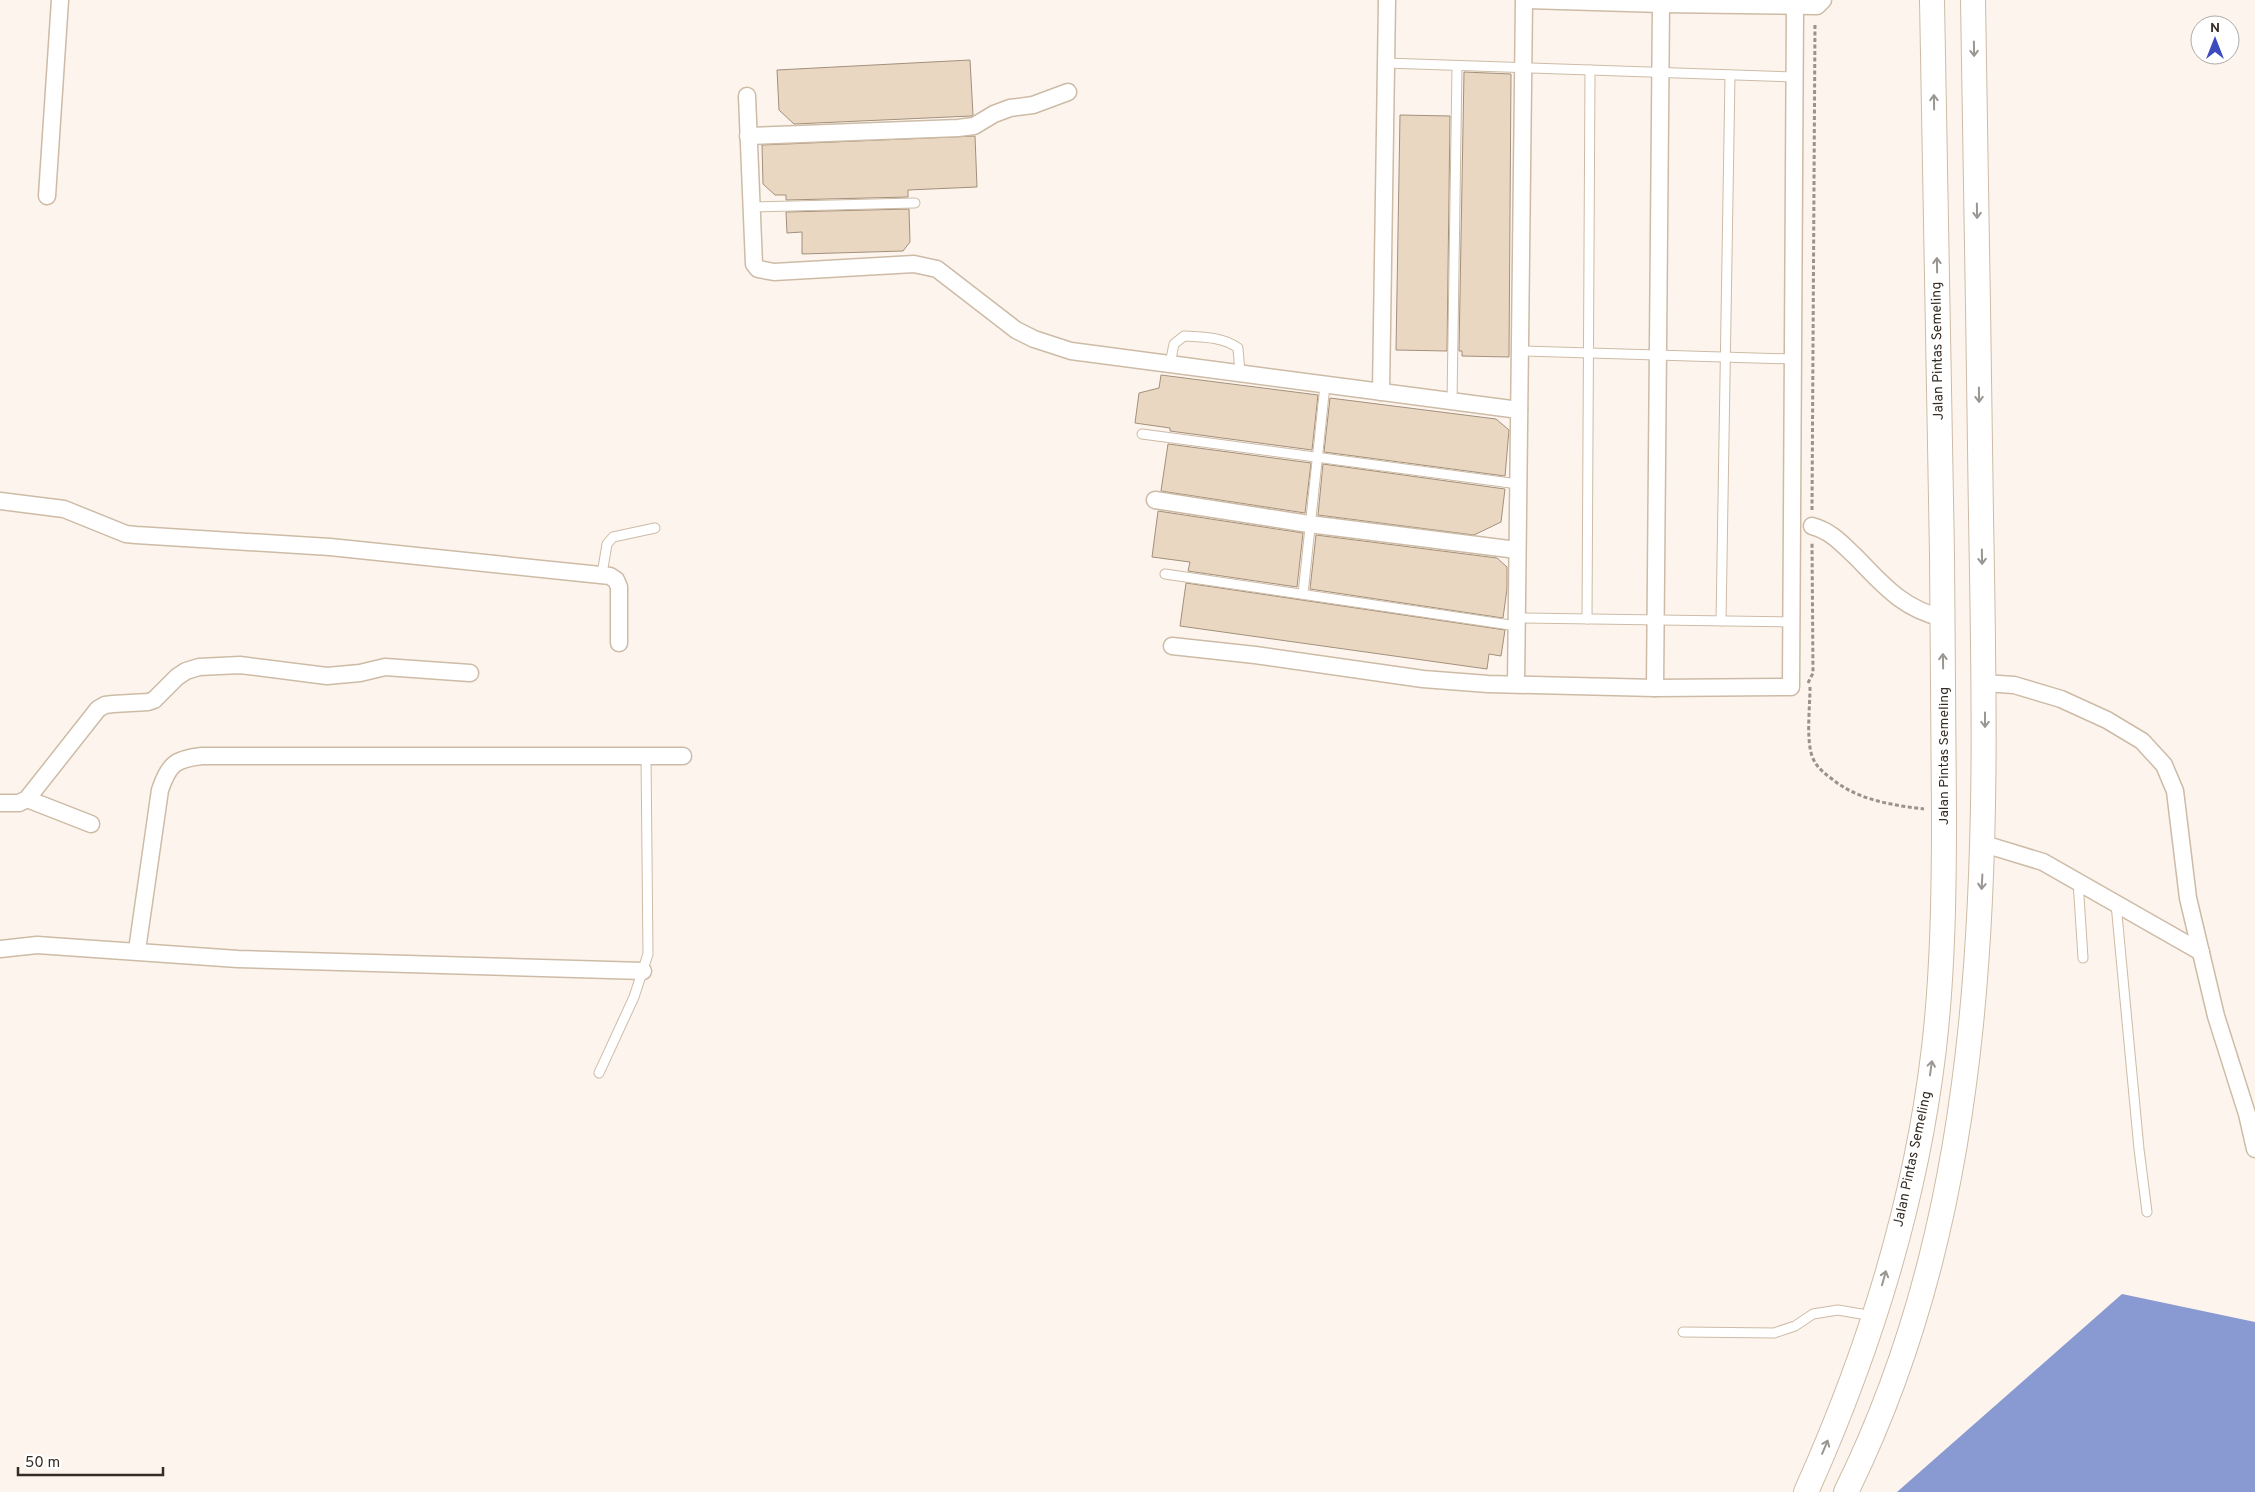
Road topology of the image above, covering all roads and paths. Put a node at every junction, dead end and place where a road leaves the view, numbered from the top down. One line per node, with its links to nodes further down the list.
1 (60, 0): 19 (street)
2 (1387, 0): 9 (street)
3 (1525, 0): 7 (street); 11 (street)
4 (1932, 0): 45 (main road, Jalan Pintas Semeling, one-way to 4)
5 (1973, 0): 55 (main road, one-way to 55)
6 (1820, 3): 8 (street); 39 (path)
7 (1661, 4): 8 (street); 13 (street)
8 (1794, 6): 15 (street)
9 (1386, 63): 10 (lane); 30 (street)
10 (1457, 66): 11 (lane); 31 (lane)
11 (1523, 68): 12 (lane); 22 (street)
12 (1590, 70): 13 (lane); 23 (lane)
13 (1660, 73): 14 (lane); 24 (street)
14 (1730, 75): 15 (lane); 25 (lane)
15 (1796, 77): 26 (street)
16 (1068, 92): 18 (street)
17 (747, 96): 18 (street)
18 (748, 136): 21 (street)
19 (47, 196)
20 (915, 204): 21 (lane)
21 (750, 207): 27 (street)
22 (1520, 351): 23 (lane); 32 (street)
23 (1589, 354): 24 (lane); 46 (lane)
24 (1658, 356): 25 (lane); 47 (street)
25 (1726, 358): 26 (lane); 48 (lane)
26 (1791, 359): 50 (street)
27 (1170, 364): 28 (street); 28 (lane)
28 (1240, 373): 29 (street)
29 (1325, 385): 30 (street); 34 (lane)
30 (1381, 392): 31 (street)
31 (1452, 402): 32 (street)
32 (1519, 410): 35 (street)
33 (1142, 434): 34 (lane)
34 (1317, 458): 35 (lane); 38 (lane)
35 (1518, 484): 41 (street)
36 (1155, 500): 38 (street)
37 (0, 501): 42 (street)
38 (1309, 524): 41 (street); 44 (lane)
39 (1812, 526): 45 (street); 54 (path)
40 (655, 528): 42 (lane)
41 (1517, 550): 49 (street)
42 (602, 574): 51 (street)
43 (1166, 574): 44 (lane)
44 (1303, 594): 49 (lane)
45 (1942, 618): 63 (main road, Jalan Pintas Semeling, one-way to 45)
46 (1587, 619): 47 (lane); 49 (lane)
47 (1656, 620): 48 (lane); 58 (street)
48 (1721, 621): 50 (lane)
49 (1517, 622): 56 (street)
50 (1791, 622): 57 (street)
51 (619, 643)
52 (1172, 646): 56 (street)
53 (470, 673): 61 (street)
54 (1810, 682): 57 (path); 63 (path)
55 (1984, 683): 65 (main road, one-way to 65); 70 (street)
56 (1516, 684): 58 (street)
57 (1791, 687): 58 (street)
58 (1656, 688)
59 (646, 756): 60 (street); 69 (street); 72 (lane)
60 (683, 756)
61 (27, 799): 62 (street); 64 (street)
62 (0, 803)
63 (1944, 810): 76 (main road, Jalan Pintas Semeling, one-way to 63)
64 (91, 824)
65 (1984, 844): 66 (street); 79 (main road, one-way to 79)
66 (2078, 881): 67 (street); 71 (lane)
67 (2116, 904): 70 (street); 75 (lane)
68 (0, 949): 69 (street)
69 (137, 950): 72 (street)
70 (2201, 952): 74 (street)
71 (2083, 958)
72 (643, 970): 73 (lane)
73 (599, 1073)
74 (2255, 1149)
75 (2147, 1212)
76 (1873, 1316): 77 (lane); 78 (main road, Jalan Pintas Semeling, one-way to 76)
77 (1683, 1332)
78 (1806, 1492)
79 (1846, 1492)

